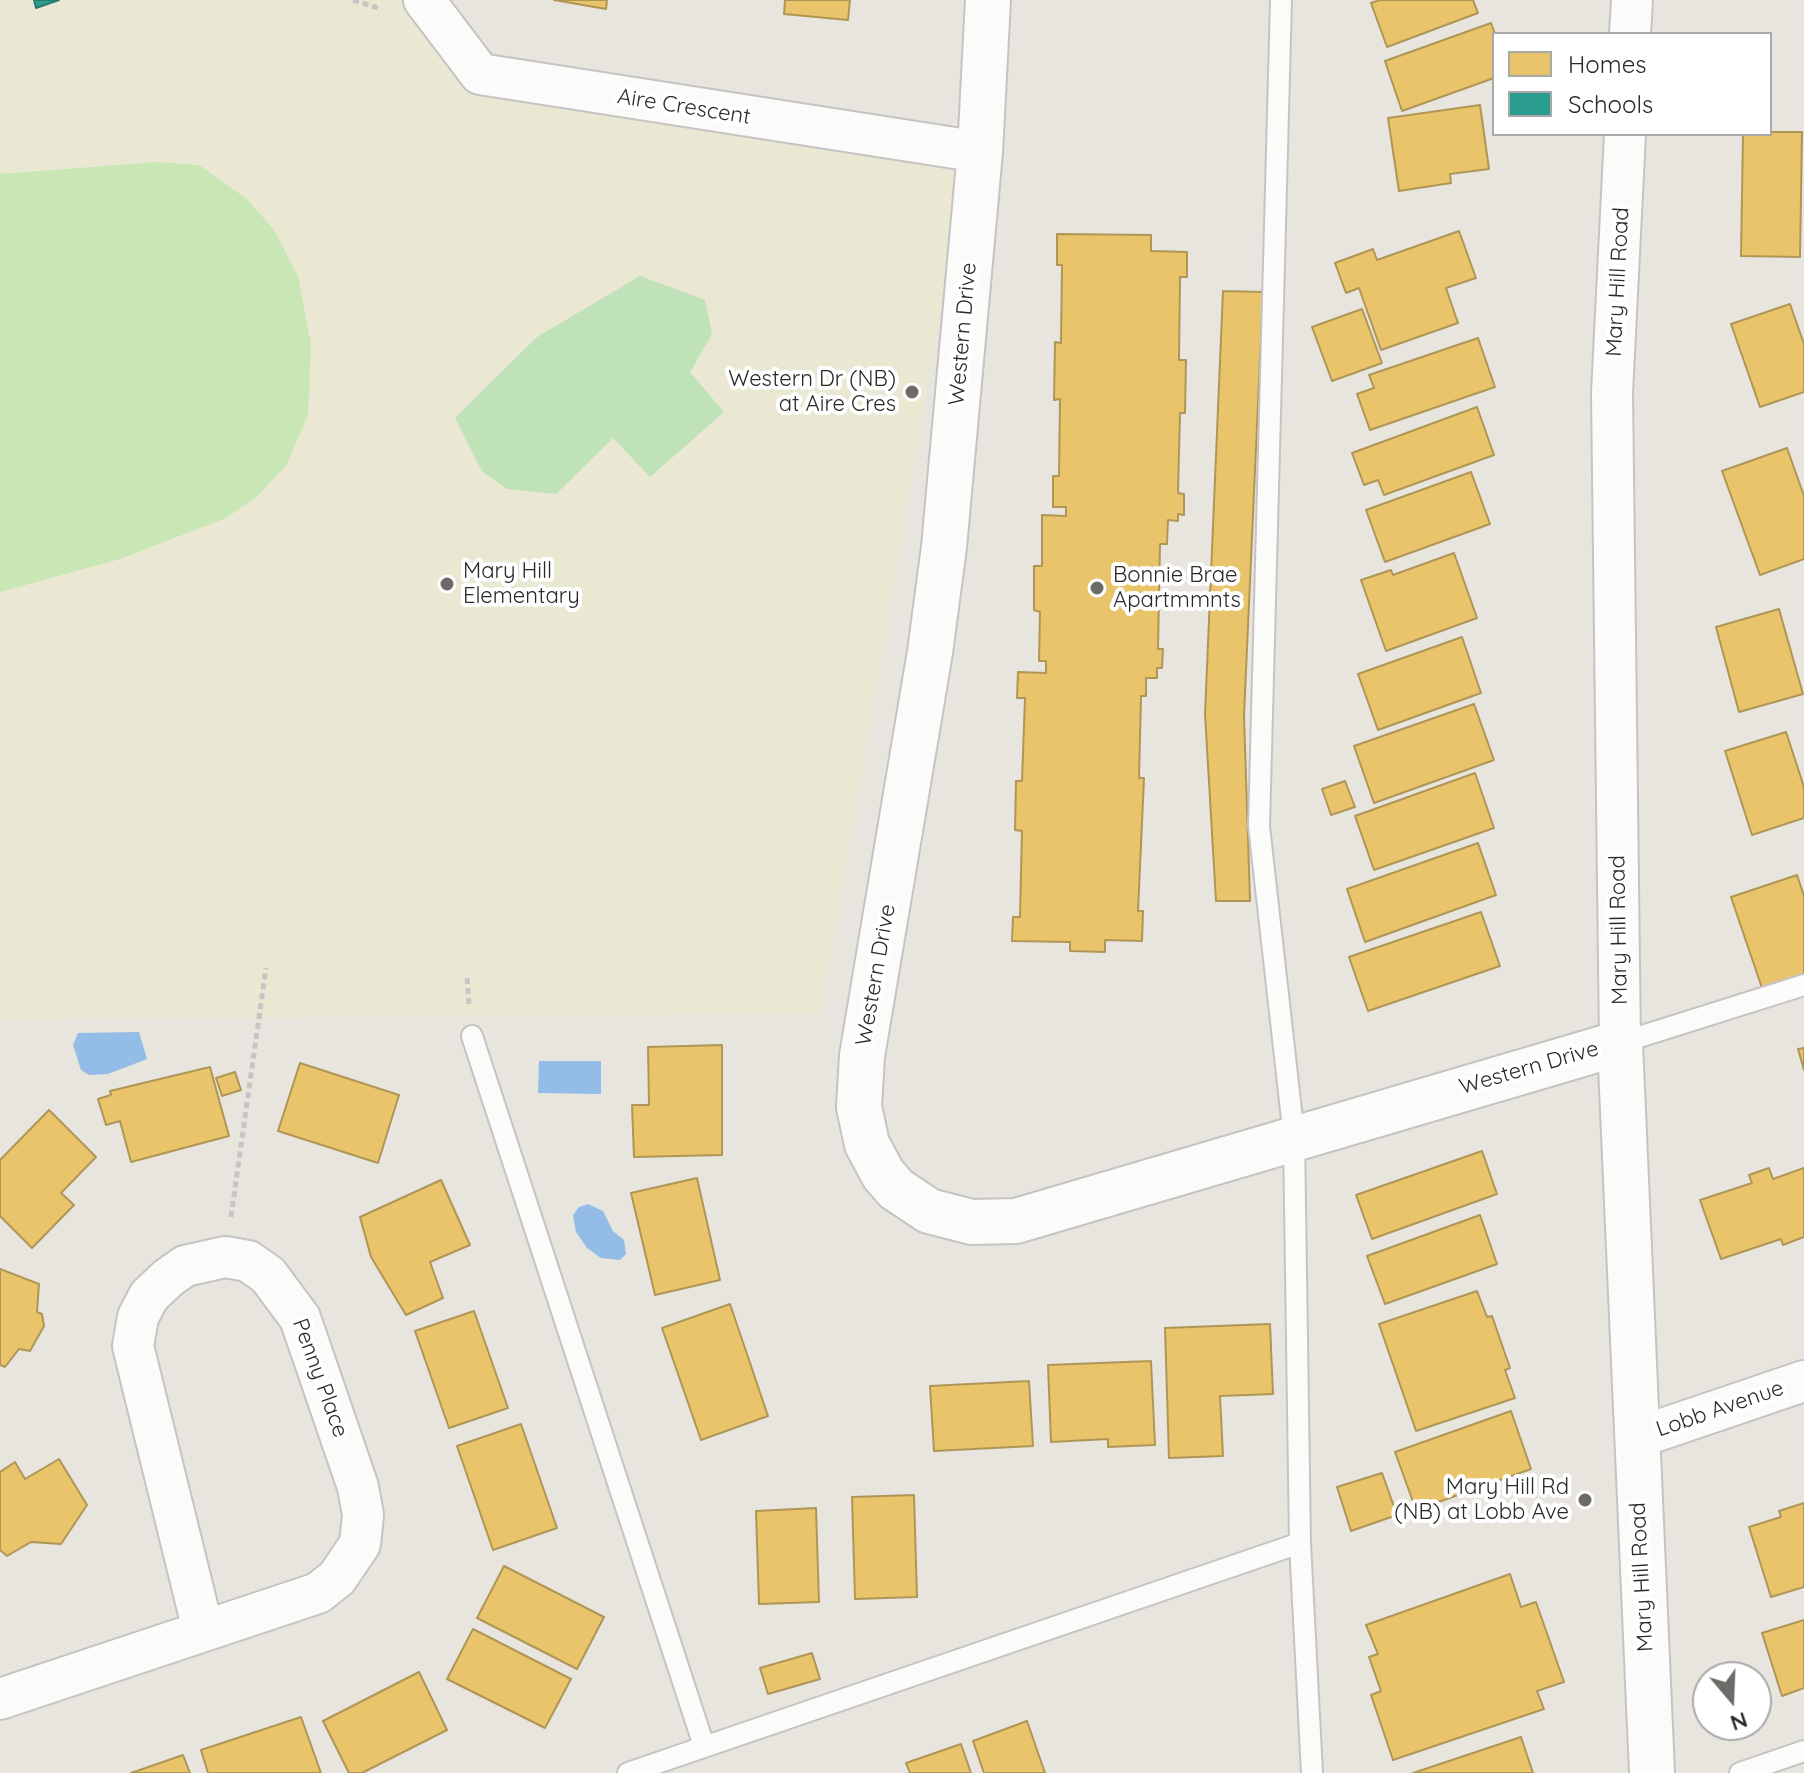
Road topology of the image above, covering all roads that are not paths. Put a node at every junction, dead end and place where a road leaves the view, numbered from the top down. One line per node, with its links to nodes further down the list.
1 (424, 0): 7 (street, Aire Crescent)
2 (988, 0): 7 (street, Western Drive)
3 (1281, 0): 11 (lane)
4 (1632, 0): 5 (street)
5 (1630, 32)
6 (1625, 136): 10 (street, Mary Hill Road)
7 (980, 152): 11 (street, Western Drive)
8 (1804, 985): 10 (lane)
9 (472, 1036): 17 (lane)
10 (1620, 1043): 11 (street, Western Drive); 13 (street, Mary Hill Road)
11 (1294, 1137): 14 (lane)
12 (1804, 1381): 13 (street, Lobb Avenue)
13 (1636, 1438): 21 (street, Mary Hill Road)
14 (1300, 1543): 17 (lane); 20 (lane)
15 (203, 1630): 15 (street, Penny Place); 16 (street, Penny Place)
16 (0, 1699)
17 (704, 1746): 19 (lane)
18 (1804, 1751): 22 (lane)
19 (628, 1773)
20 (1312, 1773)
21 (1652, 1773)
22 (1740, 1773)

